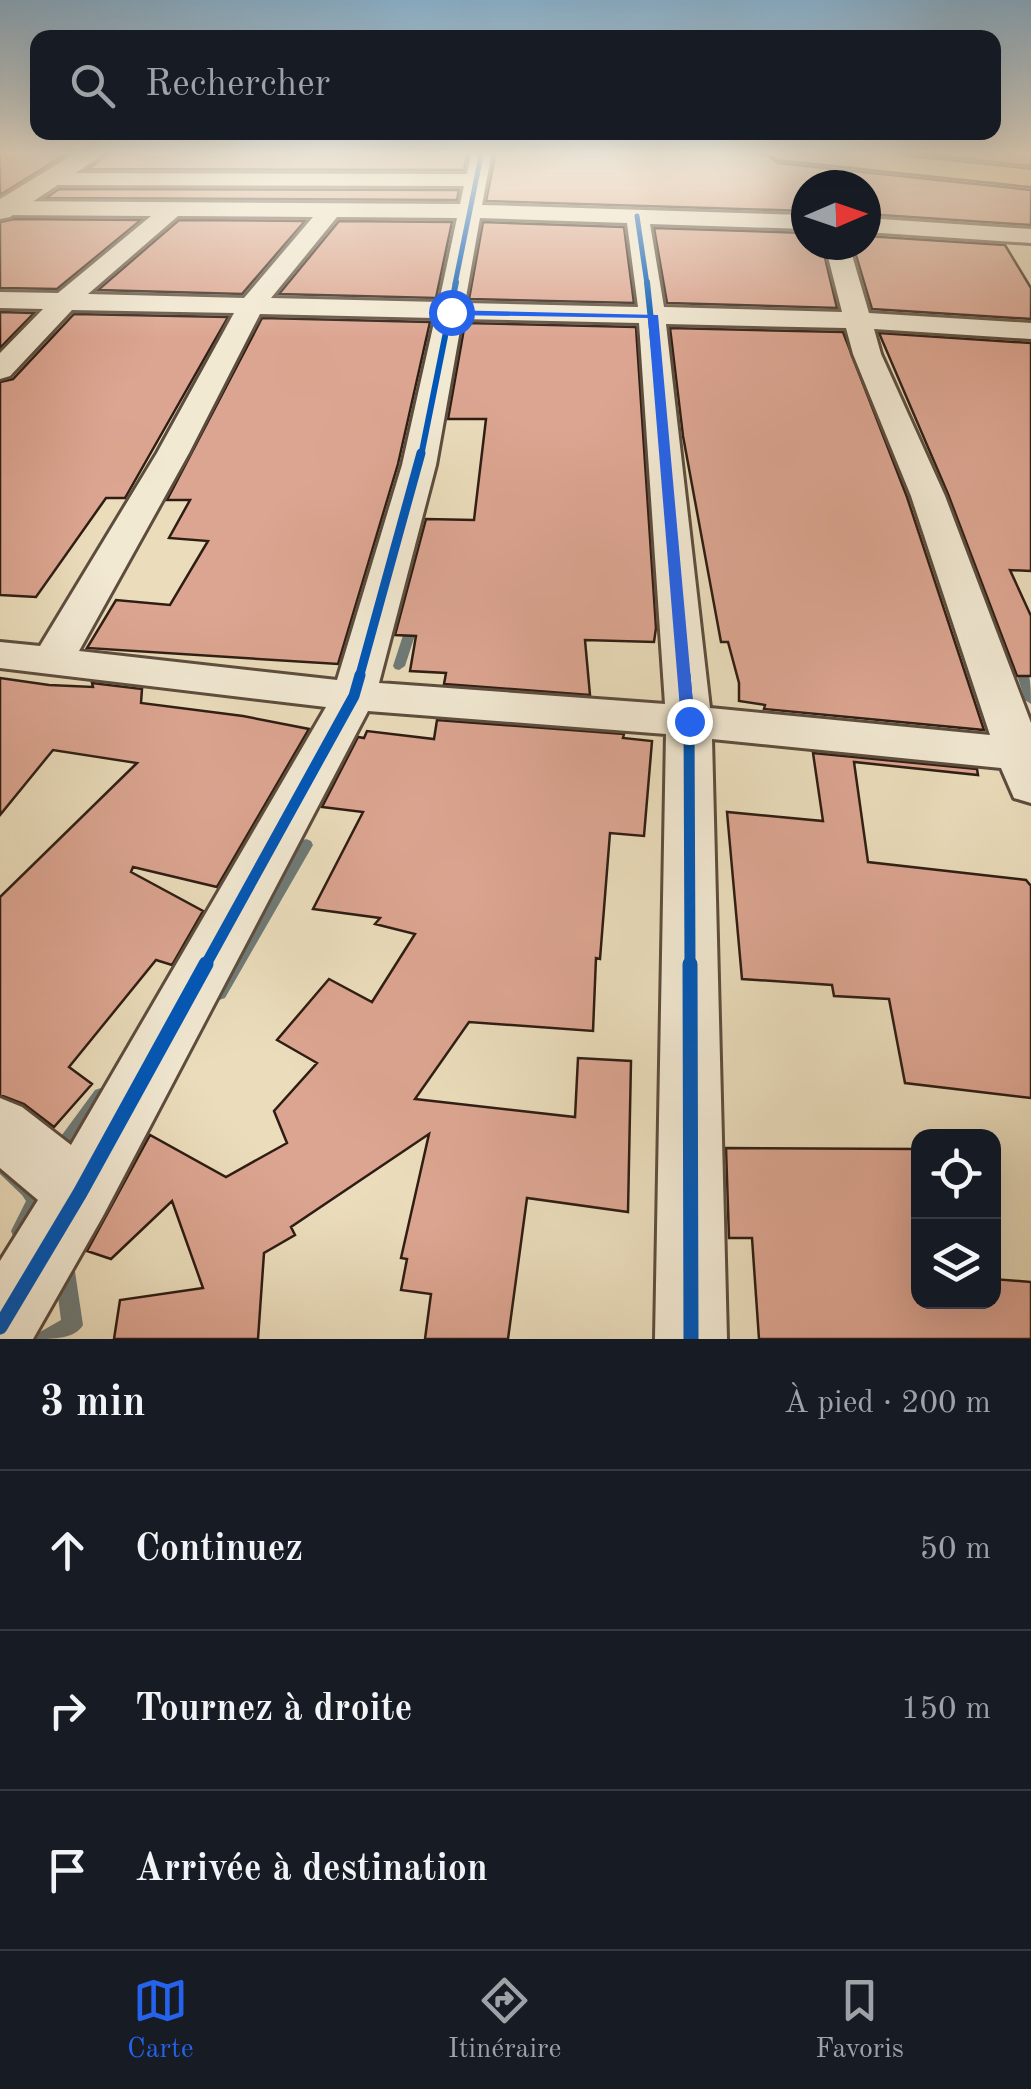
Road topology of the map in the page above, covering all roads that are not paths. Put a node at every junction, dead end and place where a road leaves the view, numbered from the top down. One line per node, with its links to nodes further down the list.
1 (167, 213): 11 (street)
2 (328, 213): 12 (street)
3 (468, 213): 13 (street)
4 (616, 213): 5 (street)
5 (637, 216): 6 (street); 14 (street)
6 (791, 221)
7 (881, 227): 8 (street)
8 (1021, 243)
9 (840, 260): 15 (street)
10 (0, 300): 11 (street)
11 (66, 300): 12 (street); 17 (street)
12 (251, 306): 13 (street); 19 (street)
13 (451, 312): 14 (street); 20 (street)
14 (652, 315): 15 (street); 21 (street)
15 (858, 320): 16 (street); 22 (street)
16 (1031, 331)
17 (0, 370)
18 (0, 655): 19 (street)
19 (51, 663): 20 (street)
20 (354, 696): 21 (street); 24 (street)
21 (689, 721): 22 (street); 26 (street)
22 (1027, 765)
23 (0, 1128): 24 (street)
24 (80, 1194): 25 (street)
25 (0, 1327)
26 (691, 1339)

